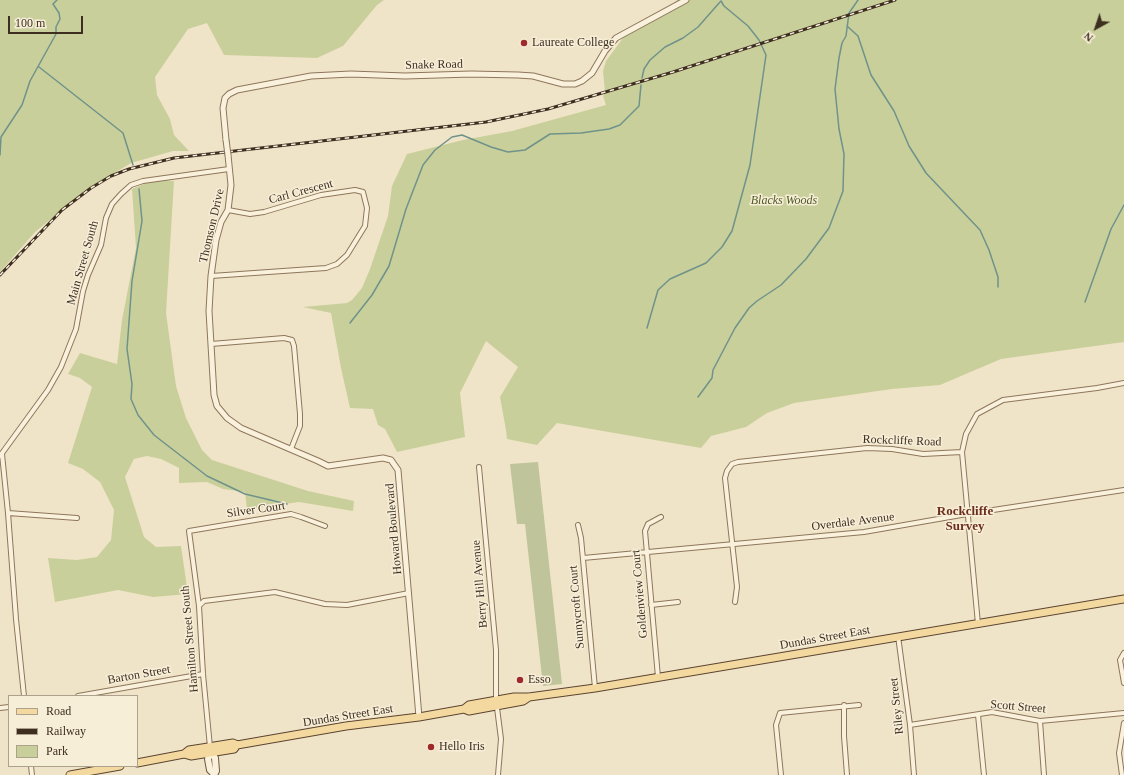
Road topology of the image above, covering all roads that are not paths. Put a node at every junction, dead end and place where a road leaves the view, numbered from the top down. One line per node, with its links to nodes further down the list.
1 (686, 0): 2 (street, Snake Road, bridge)
2 (229, 170): 3 (street, Thomson Drive); 10 (street, Main Street South)
3 (228, 210): 4 (street, Thomson Drive); 4 (street, Carl Crescent)
4 (211, 276): 5 (street, Thomson Drive)
5 (209, 311): 6 (street, Howard Boulevard)
6 (211, 344): 8 (street, Howard Boulevard); 8 (street)
7 (1124, 383): 9 (street)
8 (291, 449): 23 (street, Howard Boulevard)
9 (962, 452): 14 (street); 20 (street, Rockcliffe Road)
10 (1, 454): 13 (street)
11 (479, 467): 38 (street, Berry Hill Avenue)
12 (1124, 490): 14 (street, Overdale Avenue)
13 (8, 513): 16 (street); 36 (street)
14 (967, 514): 20 (street, Overdale Avenue); 29 (street)
15 (661, 517): 21 (street, Goldenview Court)
16 (77, 518)
17 (578, 525): 22 (street, Sunnycroft Court)
18 (325, 526): 19 (street, Silver Court)
19 (189, 531): 28 (street, Hamilton Street South)
20 (732, 545): 21 (street, Overdale Avenue); 26 (street)
21 (647, 552): 22 (street, Overdale Avenue); 27 (street, Goldenview Court)
22 (583, 558): 35 (street, Sunnycroft Court)
23 (409, 593): 28 (street); 43 (street, Howard Boulevard)
24 (1124, 599): 29 (main road, Dundas Street East)
25 (678, 602): 27 (street)
26 (735, 602)
27 (651, 605): 33 (street, Goldenview Court)
28 (198, 606): 32 (street, Hamilton Street South)
29 (978, 624): 30 (main road, Dundas Street East)
30 (898, 636): 33 (main road, Dundas Street East); 46 (street, Riley Street)
31 (1124, 653): 34 (street)
32 (203, 674): 37 (street, Barton Street); 47 (street, Hamilton Street South)
33 (658, 677): 35 (main road, Dundas Street East)
34 (1124, 683)
35 (595, 688): 38 (main road, Dundas Street East)
36 (24, 695)
37 (84, 695)
38 (496, 703): 43 (main road, Dundas Street East); 52 (street, Berry Hill Avenue)
39 (844, 705): 40 (street); 53 (street); 54 (street)
40 (859, 705)
41 (1124, 713): 44 (street, Scott Street)
42 (978, 715): 44 (street, Scott Street); 46 (street, Scott Street); 56 (street)
43 (419, 717): 47 (main road, Dundas Street East)
44 (1040, 721): 57 (street)
45 (1124, 724): 58 (street)
46 (910, 725): 55 (street, Riley Street)
47 (210, 749): 48 (main road, Dundas Street East); 51 (main road)
48 (138, 763)
49 (114, 767): 50 (main road)
50 (70, 775)
51 (214, 775)
52 (498, 775)
53 (781, 775)
54 (847, 775)
55 (914, 775)
56 (984, 775)
57 (1044, 775)
58 (1122, 775)

